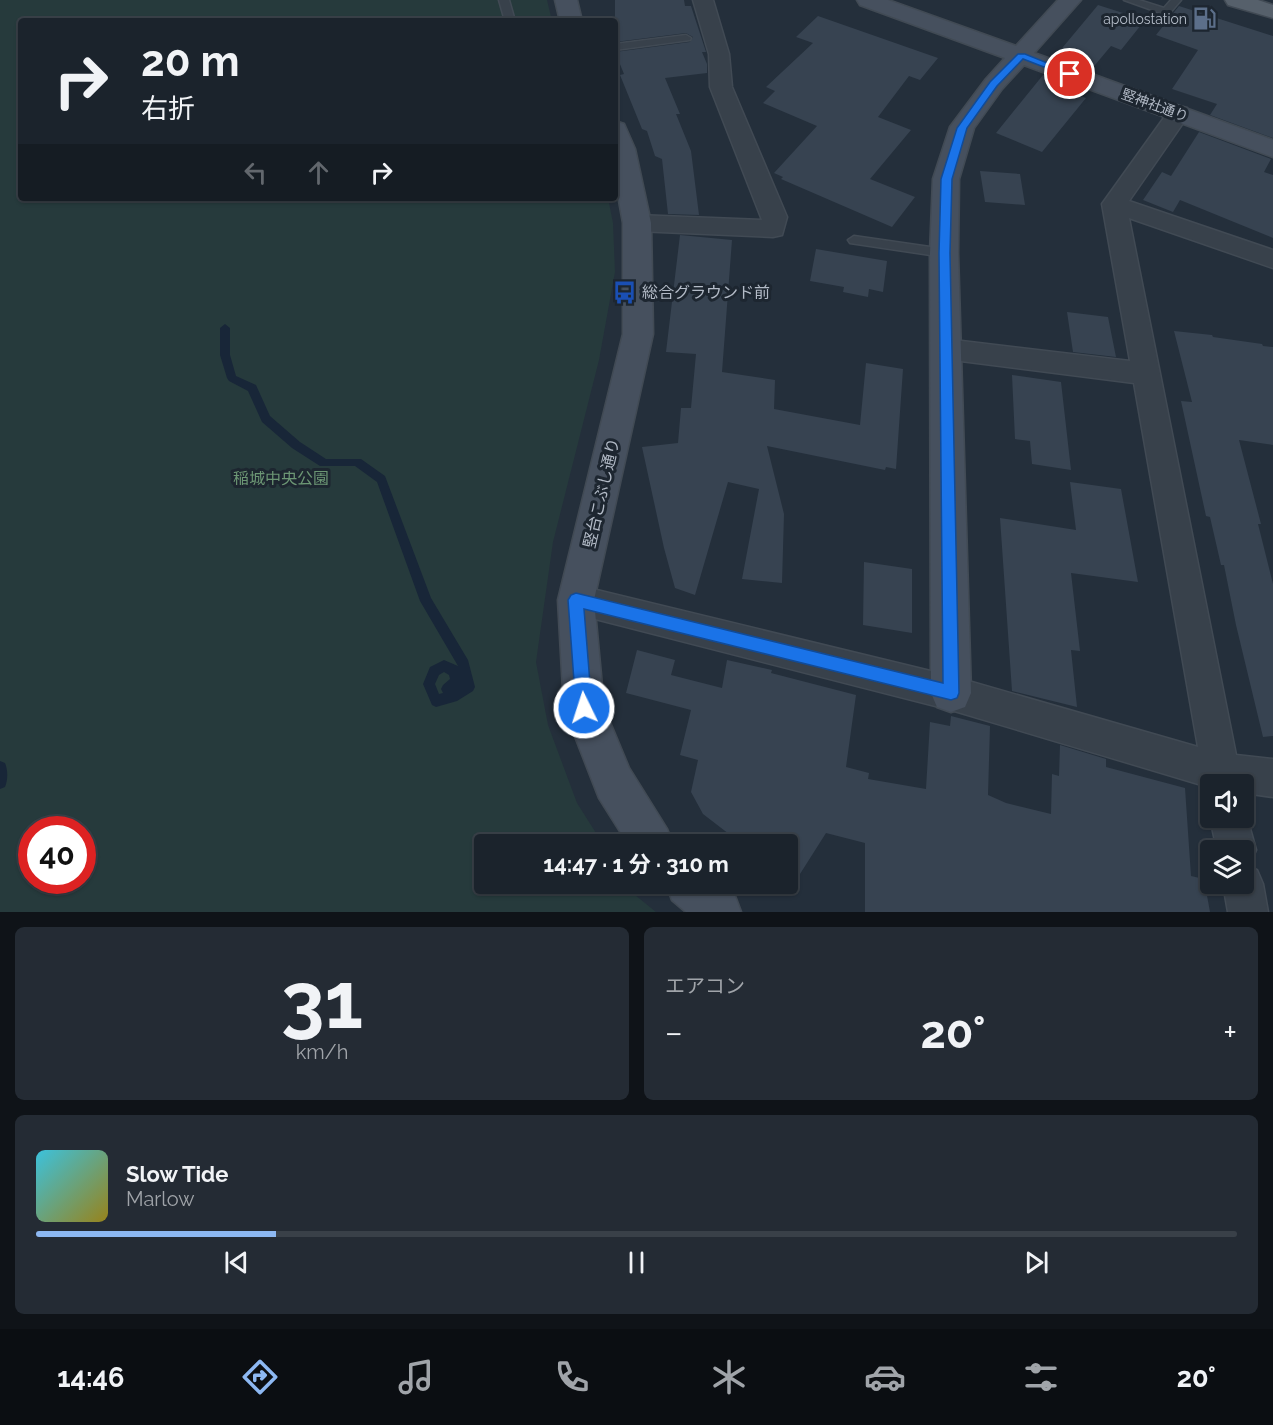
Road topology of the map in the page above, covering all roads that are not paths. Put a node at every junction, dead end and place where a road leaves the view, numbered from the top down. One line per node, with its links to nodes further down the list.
1 (504, 0): 10 (lane)
2 (566, 0): 11 (street)
3 (703, 0): 19 (street)
4 (868, 0): 14 (street, 竪神社通り)
5 (1070, 0): 14 (street)
6 (1129, 0): 7 (lane)
7 (1176, 0)
8 (1236, 0): 9 (main road)
9 (1273, 12)
10 (509, 18)
11 (570, 18)
12 (686, 38): 13 (lane)
13 (618, 47)
14 (1021, 56): 15 (street, 竪神社通り); 21 (street)
15 (1179, 113): 17 (street, 竪神社通り); 18 (street)
16 (618, 147): 19 (street, 竪台こぶし通り)
17 (1273, 148)
18 (1114, 204): 22 (street); 24 (street)
19 (637, 223): 25 (street, 竪台こぶし通り)
20 (854, 240): 21 (lane)
21 (944, 253): 23 (street)
22 (1273, 259)
23 (945, 349): 24 (street); 26 (street)
24 (1146, 374): 28 (street)
25 (576, 600): 26 (street); 31 (street, 竪台こぶし通り)
26 (951, 693): 27 (street)
27 (1208, 774)
28 (1220, 774)
29 (1254, 778): 30 (street)
30 (1273, 778)
31 (646, 834)
32 (699, 894): 34 (street)
33 (1245, 894): 35 (street)
34 (719, 912)
35 (1248, 912)

